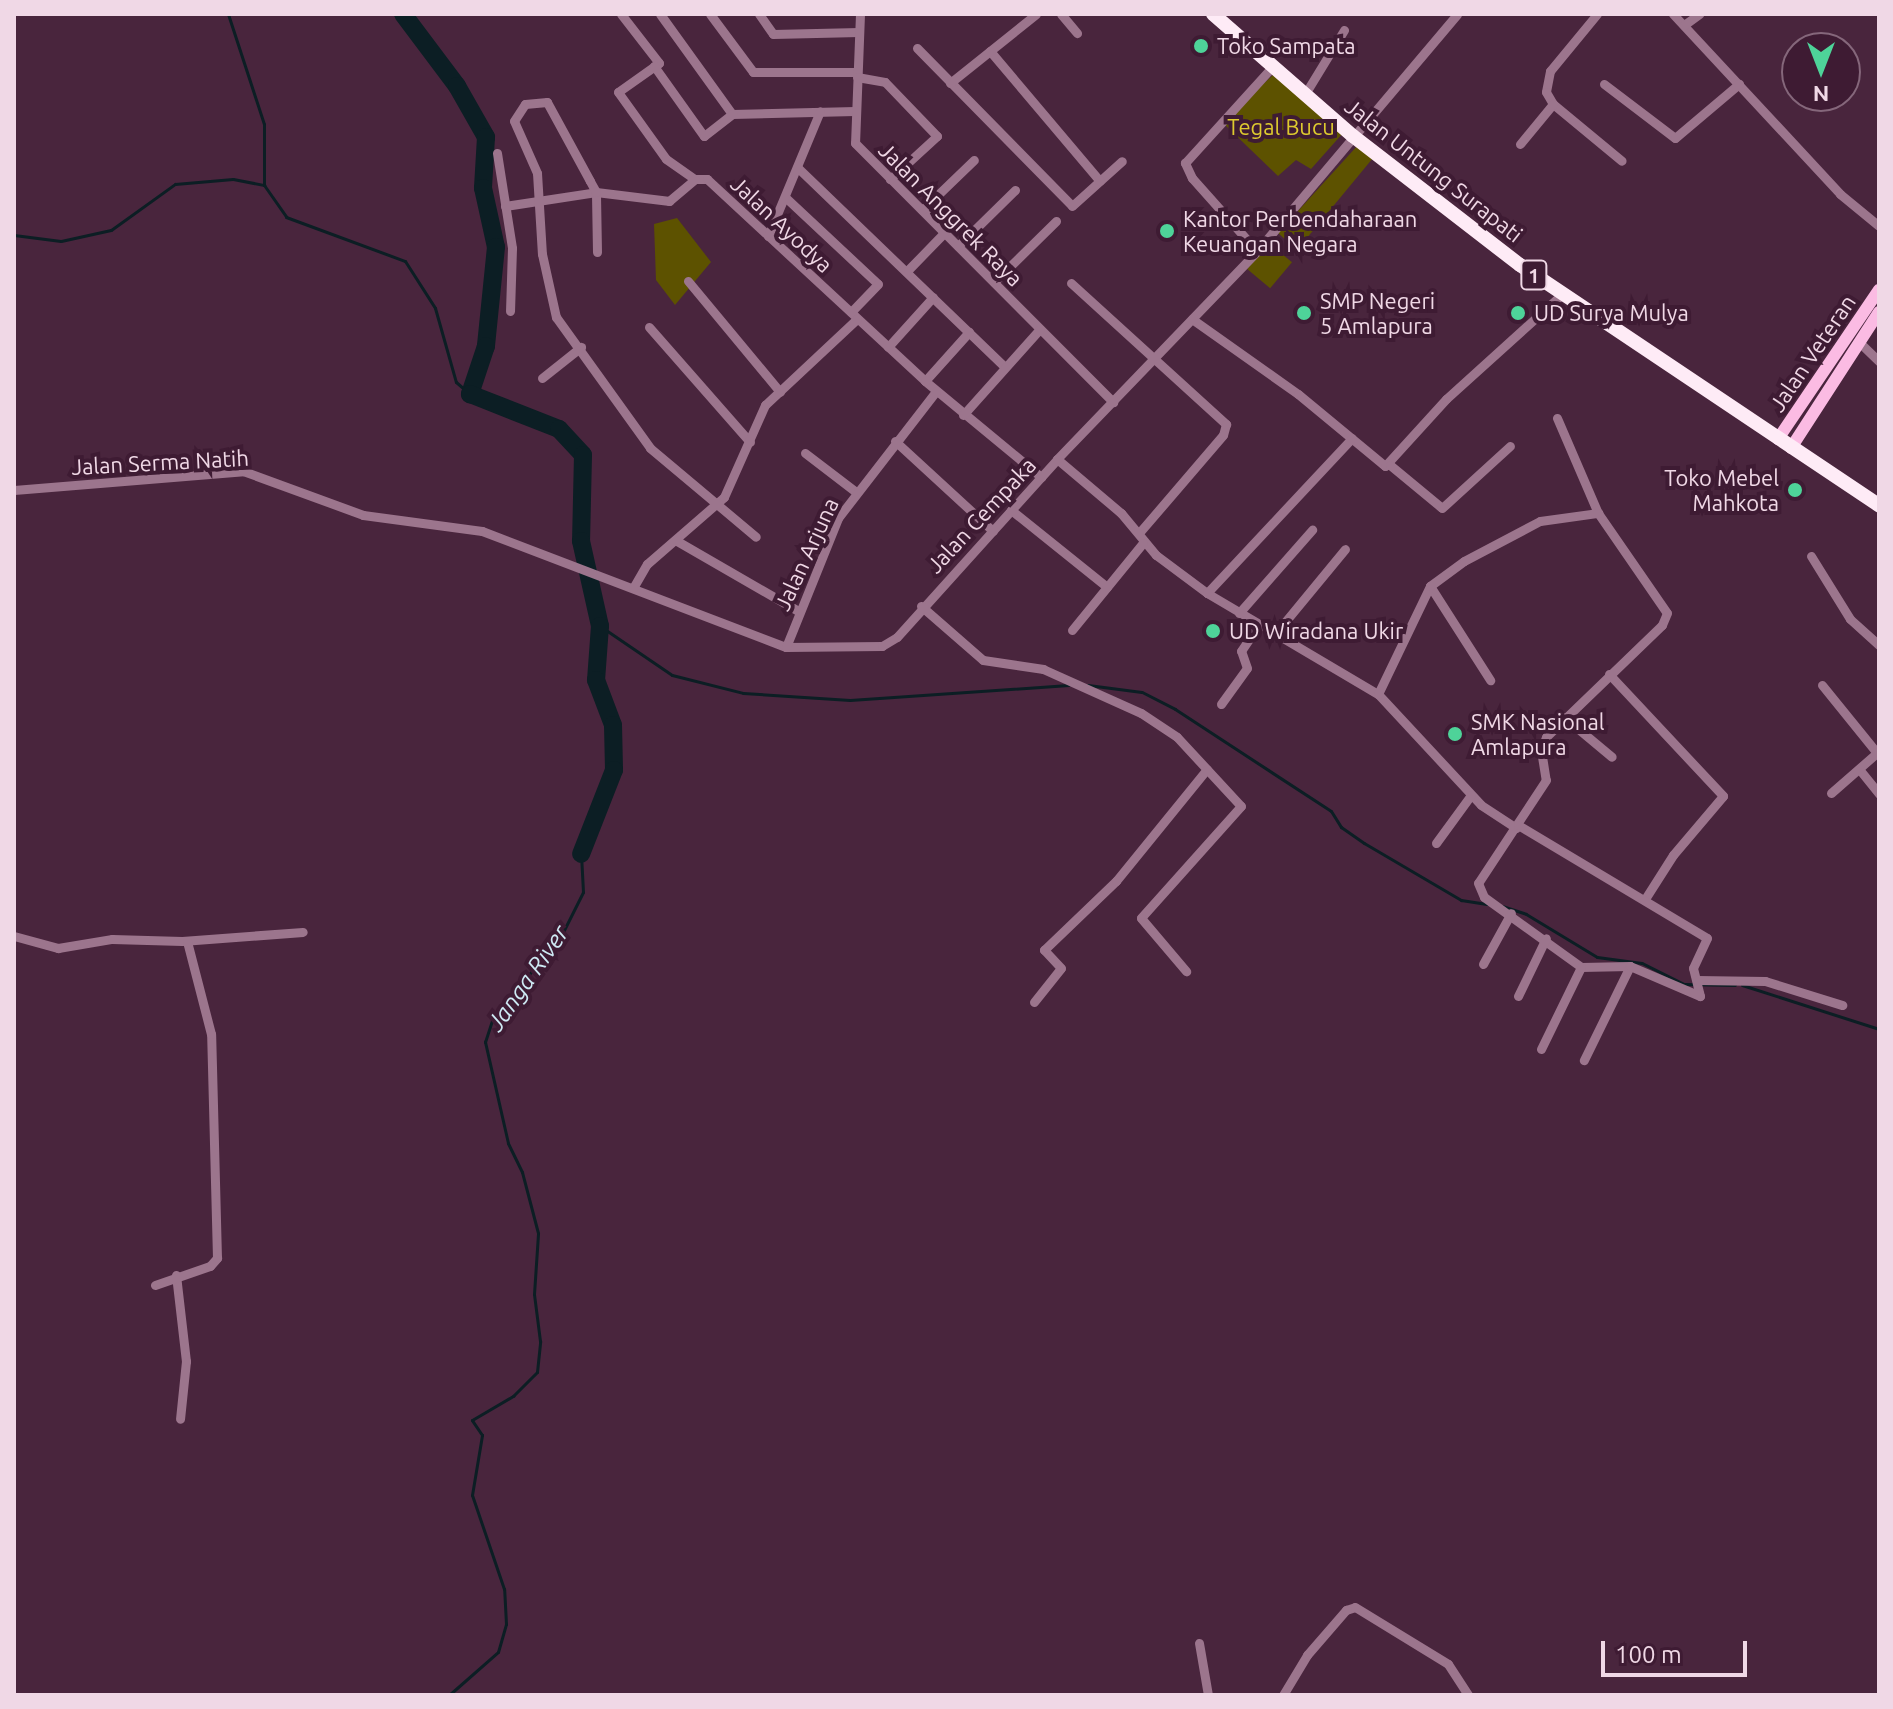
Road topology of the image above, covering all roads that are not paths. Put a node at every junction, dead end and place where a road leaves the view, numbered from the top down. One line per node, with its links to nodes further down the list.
1 (621, 14): 19 (street)
2 (660, 14): 29 (street)
3 (710, 14): 21 (street)
4 (759, 14): 15 (street)
5 (860, 14): 15 (street, Jalan Anggrek Raya)
6 (1036, 14): 18 (street)
7 (1061, 14): 16 (street)
8 (1213, 14): 20 (highway, Jalan Untung Surapati / 1)
9 (1457, 14): 30 (street, Jalan Cempaka)
10 (1597, 14): 26 (street)
11 (1673, 14): 13 (street)
12 (1699, 14): 13 (street)
13 (1684, 25): 24 (street)
14 (1344, 30): 25 (street)
15 (859, 32): 21 (street, Jalan Anggrek Raya)
16 (1077, 33)
17 (917, 48): 22 (street)
18 (990, 51): 22 (street); 39 (street)
19 (654, 66): 29 (street); 37 (street, Jalan Ayodya)
20 (1273, 66): 25 (highway, Jalan Untung Surapati / 1); 51 (street)
21 (857, 75): 28 (street, Jalan Anggrek Raya); 38 (street)
22 (950, 83): 39 (street)
23 (1604, 84): 24 (street)
24 (1739, 84): 47 (street)
25 (1305, 94): 30 (highway, Jalan Untung Surapati / 1)
26 (1553, 104): 31 (street); 35 (street)
27 (820, 111): 28 (street); 29 (street); 36 (street)
28 (855, 111): 38 (street, Jalan Anggrek Raya)
29 (732, 114)
30 (1353, 136): 51 (street, Jalan Cempaka); 58 (highway, Jalan Untung Surapati / 1)
31 (1520, 144)
32 (497, 153): 44 (street)
33 (974, 160): 45 (street)
34 (1122, 161): 39 (street)
35 (1622, 161)
36 (798, 168): 42 (street); 53 (street)
37 (695, 179): 41 (street); 49 (street, Jalan Ayodya)
38 (890, 179): 45 (street, Jalan Anggrek Raya)
39 (1100, 181)
40 (1015, 190): 50 (street)
41 (596, 192): 43 (street); 43 (street); 52 (street)
42 (785, 197): 49 (street); 62 (street)
43 (538, 201): 44 (street); 68 (street)
44 (505, 206): 60 (street)
45 (922, 210): 48 (street, Jalan Anggrek Raya)
46 (1056, 221): 55 (street)
47 (1879, 226)
48 (945, 232): 50 (street, Jalan Anggrek Raya); 53 (street)
49 (768, 236): 62 (street, Jalan Ayodya)
50 (958, 246): 55 (street, Jalan Anggrek Raya)
51 (1257, 251): 63 (street, Jalan Cempaka)
52 (597, 252)
53 (908, 270): 59 (street)
54 (688, 281): 76 (street)
55 (994, 282): 65 (street, Jalan Anggrek Raya)
56 (1071, 283): 70 (street)
57 (1879, 290): 83 (main road, Jalan Veteran)
58 (1561, 295): 83 (highway, Jalan Untung Surapati / 1); 87 (street)
59 (933, 297): 66 (street); 69 (street)
60 (510, 311)
61 (1879, 312): 67 (main road, Jalan Veteran)
62 (854, 316): 69 (street, Jalan Ayodya); 76 (street)
63 (1192, 319): 70 (street, Jalan Cempaka); 80 (street)
64 (649, 327): 82 (street)
65 (1040, 329): 72 (street); 77 (street, Jalan Anggrek Raya)
66 (969, 332): 72 (street); 74 (street)
67 (1859, 342): 71 (street); 83 (main road, Jalan Veteran)
68 (581, 347): 73 (street); 92 (street)
69 (888, 347): 74 (street, Jalan Ayodya)
70 (1154, 360): 77 (street, Jalan Cempaka); 98 (street)
71 (1879, 361)
72 (1005, 367): 78 (street)
73 (542, 378)
74 (925, 381): 75 (street, Jalan Ayodya)
75 (936, 391): 78 (street, Jalan Ayodya); 81 (street, Jalan Arjuna)
76 (780, 392): 82 (street)
77 (1113, 402): 86 (street, Jalan Cempaka)
78 (963, 415): 88 (street, Jalan Ayodya)
79 (1557, 418): 94 (street)
80 (1352, 438): 87 (street); 106 (street)
81 (895, 441): 90 (street, Jalan Arjuna); 96 (street)
82 (750, 442): 92 (street)
83 (1785, 443): 91 (highway, Jalan Untung Surapati / 1)
84 (1510, 446): 87 (street)
85 (805, 453): 90 (street)
86 (1057, 459): 88 (street, Jalan Cempaka); 98 (street)
87 (1390, 465)
88 (1041, 477): 93 (street, Jalan Cempaka)
89 (14, 490): 101 (street, Jalan Serma Natih)
90 (856, 492): 108 (street, Jalan Arjuna)
91 (1879, 505)
92 (717, 506): 97 (street); 99 (street)
93 (1011, 510): 96 (street, Jalan Cempaka); 104 (street)
94 (1598, 513): 103 (street); 115 (street)
95 (1312, 530): 109 (street)
96 (993, 531): 107 (street, Jalan Cempaka)
97 (756, 537)
98 (1141, 538): 104 (street); 106 (street)
99 (677, 541): 105 (street); 108 (street)
100 (1345, 549): 112 (street)
101 (533, 554): 105 (street, Jalan Cempaka)
102 (1811, 556): 113 (street)
103 (1430, 586): 116 (street); 118 (street)
104 (1107, 587): 111 (street)
105 (633, 588): 114 (street, Jalan Cempaka)
106 (1207, 593): 109 (street)
107 (921, 606): 114 (street, Jalan Cempaka); 123 (street)
108 (798, 611): 114 (street, Jalan Arjuna)
109 (1239, 613): 110 (street)
110 (1259, 624): 112 (street); 119 (street)
111 (1072, 630)
112 (1275, 634): 118 (street)
113 (1879, 645)
114 (786, 647)
115 (1609, 674): 120 (street); 130 (street)
116 (1490, 680)
117 (1822, 685): 121 (street)
118 (1378, 694): 127 (street)
119 (1221, 704)
120 (1564, 717): 122 (street); 128 (street)
121 (1878, 752): 124 (street)
122 (1612, 757)
123 (1207, 769): 139 (street); 142 (street)
124 (1859, 769): 125 (street); 126 (street)
125 (1831, 793)
126 (1879, 794)
127 (1471, 795): 128 (street); 129 (street)
128 (1517, 826): 130 (street); 131 (street)
129 (1436, 843)
130 (1645, 899): 140 (street)
131 (1511, 913): 134 (street); 136 (street)
132 (303, 932): 135 (street)
133 (14, 936): 135 (street)
134 (1546, 938): 138 (street); 141 (street)
135 (187, 941): 146 (street)
136 (1483, 964)
137 (1630, 966): 138 (street); 140 (street); 145 (street)
138 (1581, 967): 144 (street)
139 (1186, 971)
140 (1699, 985): 143 (street)
141 (1518, 996)
142 (1034, 1002)
143 (1842, 1005)
144 (1541, 1049)
145 (1584, 1060)
146 (176, 1275): 147 (street); 148 (street)
147 (155, 1285)
148 (180, 1419)
149 (1199, 1643): 150 (street)
150 (1208, 1695)
151 (1283, 1695): 152 (street)
152 (1468, 1695)

